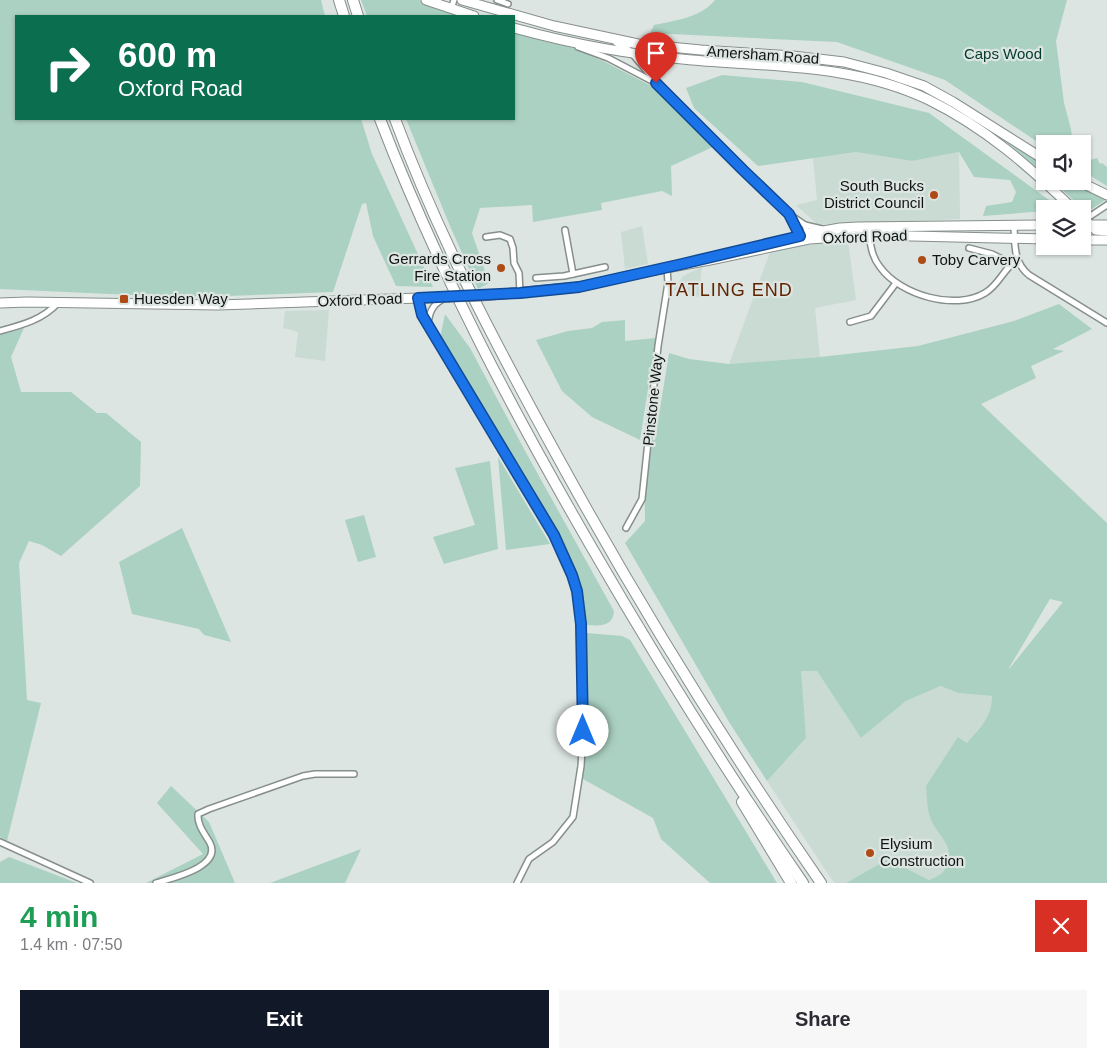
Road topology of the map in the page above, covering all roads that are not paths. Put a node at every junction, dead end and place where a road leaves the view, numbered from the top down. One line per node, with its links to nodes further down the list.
1 (339, 0): 8 (highway)
2 (353, 0): 9 (highway)
3 (426, 0): 6 (main road)
4 (462, 0): 12 (main road, Amersham Road)
5 (496, 0): 7 (street)
6 (453, 4): 10 (main road)
7 (508, 4)
8 (344, 15)
9 (358, 15)
10 (472, 15)
11 (515, 28): 13 (main road)
12 (604, 38): 14 (street); 18 (main road, Amersham Road)
13 (558, 40): 14 (main road); 15 (street)
14 (631, 53): 15 (street); 21 (main road)
15 (656, 83): 23 (street)
16 (380, 120): 61 (highway)
17 (395, 120): 69 (highway)
18 (1036, 154)
19 (1091, 187): 20 (main road)
20 (1107, 195)
21 (1063, 200)
22 (1107, 205): 24 (street)
23 (789, 214): 34 (street); 34 (street)
24 (1091, 216)
25 (1091, 224): 27 (main road)
26 (1036, 225): 29 (main road)
27 (1107, 225)
28 (922, 226): 29 (main road); 32 (main road); 35 (main road)
29 (1014, 226): 37 (street)
30 (1091, 227): 33 (main road)
31 (565, 230): 46 (street)
32 (869, 231): 34 (main road, Oxford Road); 34 (main road); 35 (main road, Oxford Road); 49 (street)
33 (1107, 231)
34 (805, 235): 45 (main road, Oxford Road)
35 (926, 236): 37 (main road, Oxford Road)
36 (486, 237): 51 (street)
37 (1015, 239): 38 (main road, Oxford Road); 42 (street)
38 (1036, 240)
39 (1091, 240): 40 (main road)
40 (1107, 240)
41 (969, 248): 43 (street)
42 (1017, 260): 43 (street); 57 (street)
43 (1012, 264): 49 (street)
44 (605, 267): 46 (street)
45 (667, 268): 50 (main road, Oxford Road); 60 (street, Pinstone Way)
46 (573, 274): 47 (street)
47 (564, 276): 48 (street); 50 (street)
48 (536, 278)
49 (896, 283): 56 (street)
50 (567, 289): 51 (main road, Oxford Road)
51 (520, 293): 52 (main road, Oxford Road, bridge)
52 (448, 297): 53 (main road, Oxford Road); 58 (street)
53 (418, 298): 55 (main road, Oxford Road); 58 (street)
54 (0, 303): 55 (main road, Oxford Road)
55 (58, 303): 59 (street)
56 (850, 322)
57 (1107, 324)
58 (428, 325): 66 (street)
59 (0, 331)
60 (626, 528)
61 (726, 767): 67 (highway); 68 (highway)
62 (354, 774): 65 (street)
63 (0, 842): 64 (street)
64 (90, 883)
65 (156, 883)
66 (517, 883)
67 (791, 883)
68 (803, 883)
69 (821, 883)

